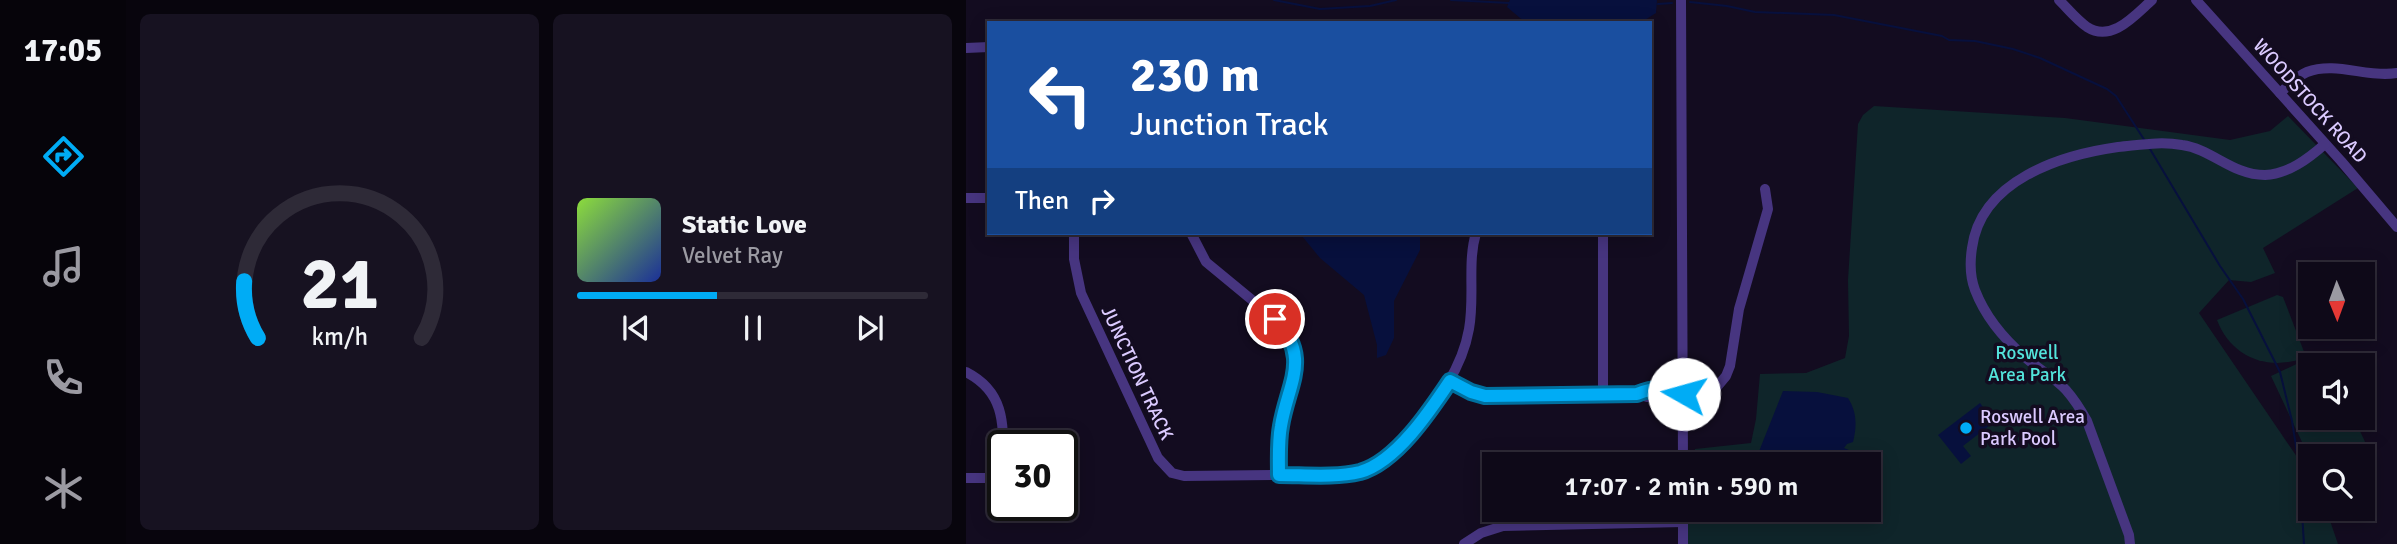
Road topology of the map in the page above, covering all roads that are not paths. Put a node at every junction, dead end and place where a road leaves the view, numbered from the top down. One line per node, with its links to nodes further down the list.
1 (1681, 0): 21 (street)
2 (2059, 0): 3 (street)
3 (2152, 0)
4 (2196, 0): 8 (street, WOODSTOCK ROAD)
5 (987, 47): 6 (street)
6 (966, 48)
7 (2397, 73): 8 (street)
8 (2280, 93): 9 (street, WOODSTOCK ROAD)
9 (2325, 144): 13 (street, WOODSTOCK ROAD); 28 (street)
10 (1765, 189): 21 (street)
11 (966, 198): 12 (street)
12 (987, 198)
13 (2397, 227)
14 (1074, 235): 23 (street, JUNCTION TRACK)
15 (1192, 235): 23 (street)
16 (1475, 235): 19 (street, JUNCTION TRACK)
17 (1603, 235): 20 (street)
18 (966, 372): 24 (street)
19 (1450, 381): 20 (street); 23 (street, JUNCTION TRACK)
20 (1604, 394): 21 (street)
21 (1684, 394): 22 (street)
22 (1683, 452)
23 (1279, 475)
24 (966, 478)
25 (1683, 522): 26 (street); 27 (street)
26 (1464, 544)
27 (1683, 544)
28 (2130, 544)

